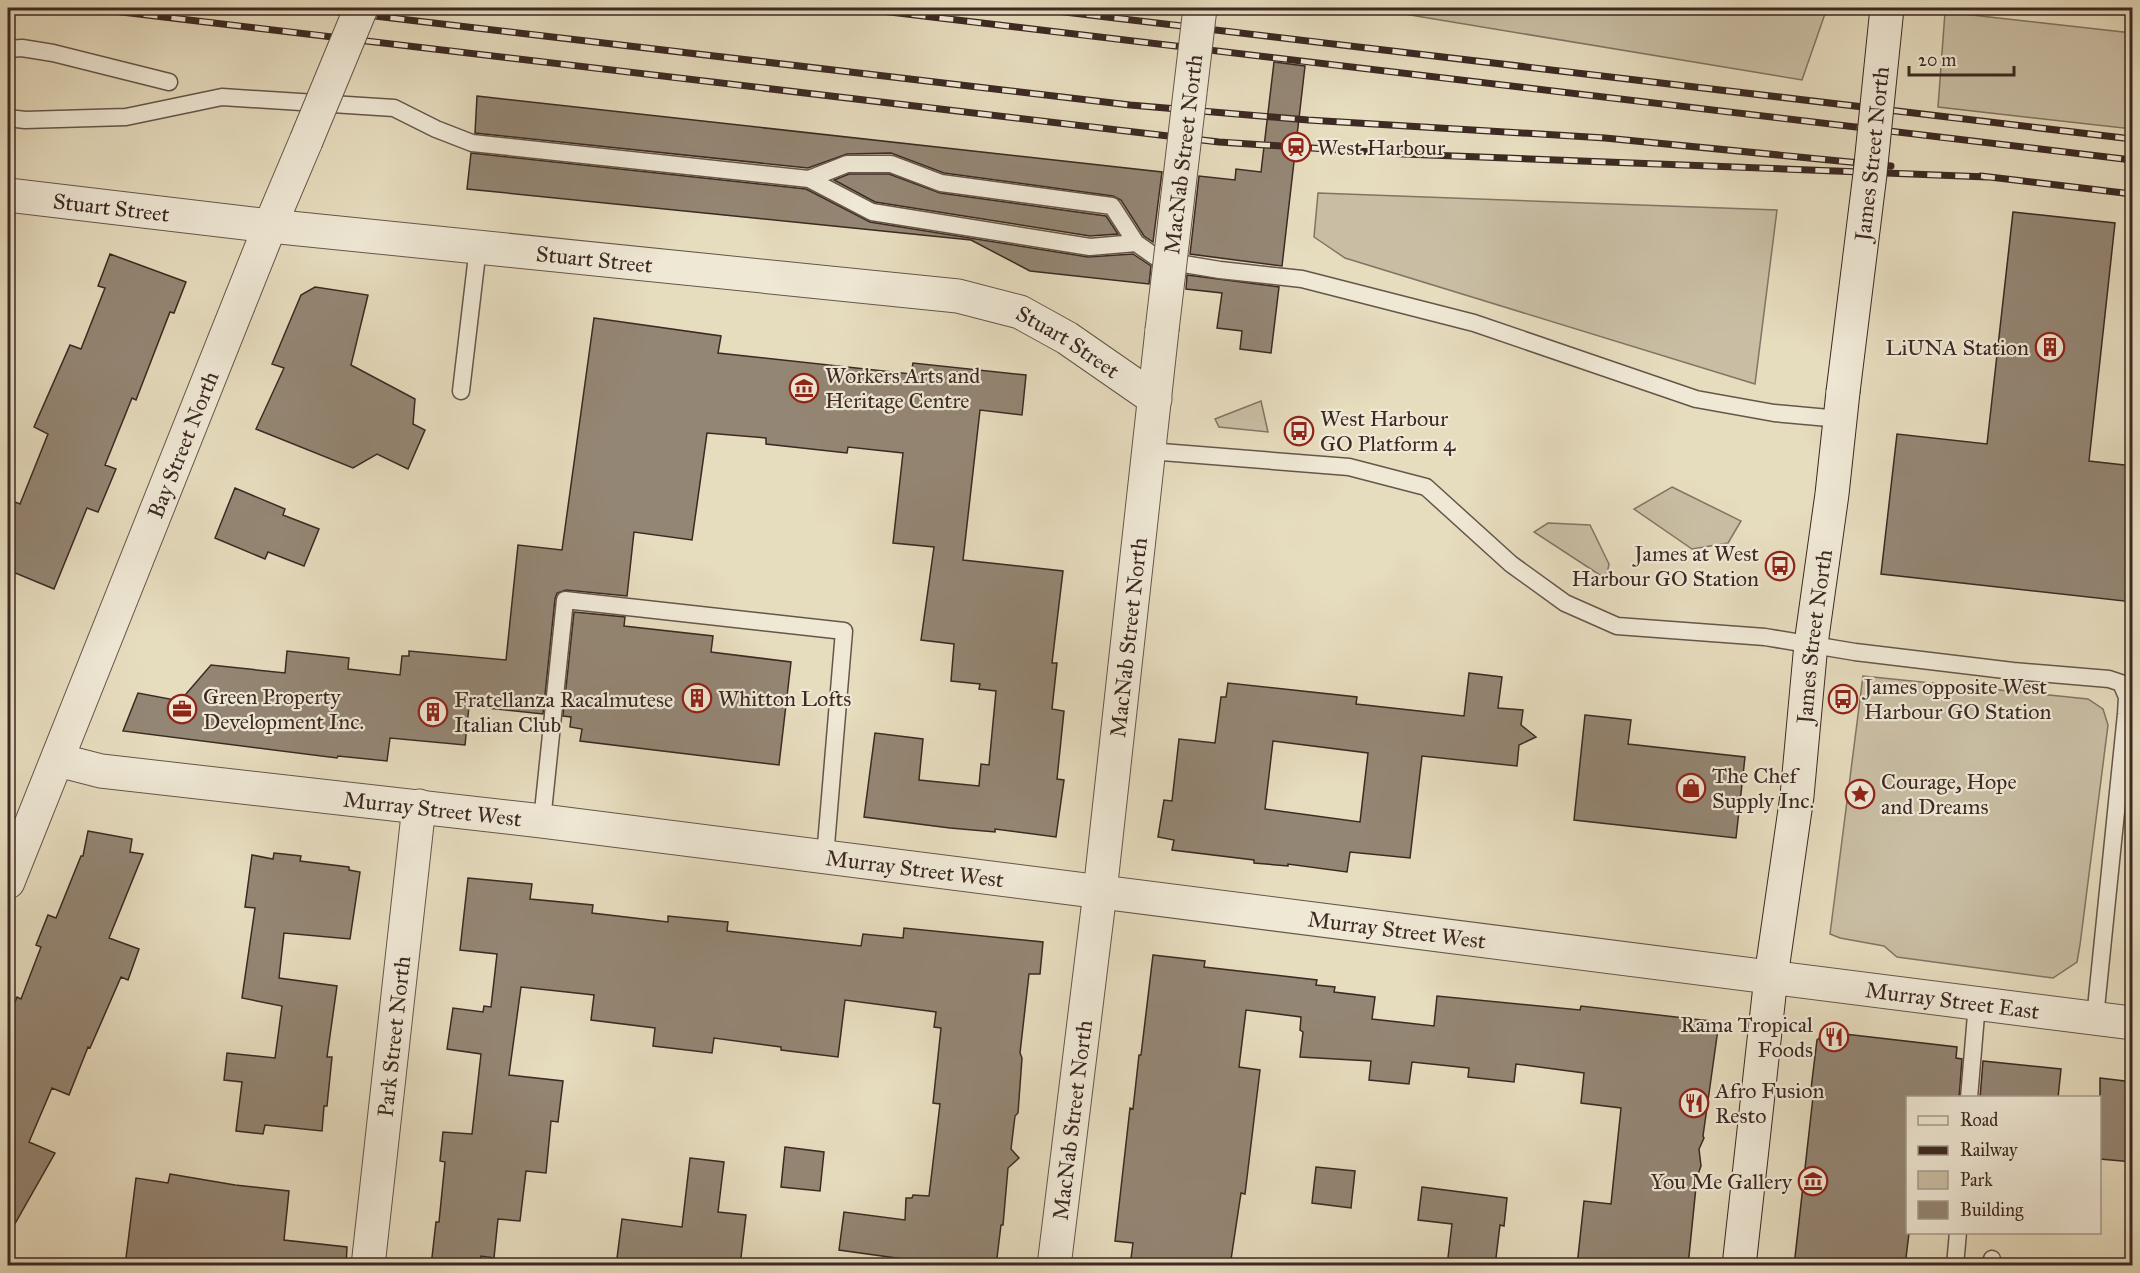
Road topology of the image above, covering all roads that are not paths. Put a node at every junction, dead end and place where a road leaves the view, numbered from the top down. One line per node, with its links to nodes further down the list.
1 (361, 8): 9 (street, Bay Street North, bridge)
2 (1200, 8): 13 (street, MacNab Street North, bridge)
3 (1887, 8): 14 (street, James Street North, bridge)
4 (8, 49): 5 (lane)
5 (169, 82)
6 (8, 118): 7 (lane)
7 (809, 180): 10 (lane); 10 (lane)
8 (8, 195): 9 (street, Stuart Street)
9 (270, 226): 11 (street, Stuart Street); 17 (street, Bay Street North)
10 (1136, 243): 14 (lane)
11 (478, 247): 12 (lane); 13 (street, Stuart Street)
12 (461, 391)
13 (1155, 399): 15 (street, MacNab Street North)
14 (1841, 406): 16 (street, James Street North)
15 (1149, 451): 16 (lane); 22 (street, MacNab Street North)
16 (1811, 644): 23 (street, James Street North); 25 (lane)
17 (58, 760): 18 (street, Murray Street West); 21 (street, Bay Street North)
18 (419, 806): 19 (street, Murray Street West); 29 (street, Park Street North)
19 (542, 821): 20 (street, Murray Street West); 20 (lane)
20 (825, 857): 22 (street, Murray Street West)
21 (8, 882)
22 (1100, 892): 23 (street, Murray Street West); 30 (street, MacNab Street North)
23 (1771, 977): 24 (street, Murray Street East); 31 (street, James Street North)
24 (1977, 1003): 25 (street, Murray Street East); 27 (lane)
25 (2095, 1018): 26 (street, Murray Street East)
26 (2133, 1023)
27 (1969, 1096)
28 (1958, 1234): 32 (lane)
29 (368, 1266)
30 (1054, 1266)
31 (1739, 1266)
32 (1955, 1266)

